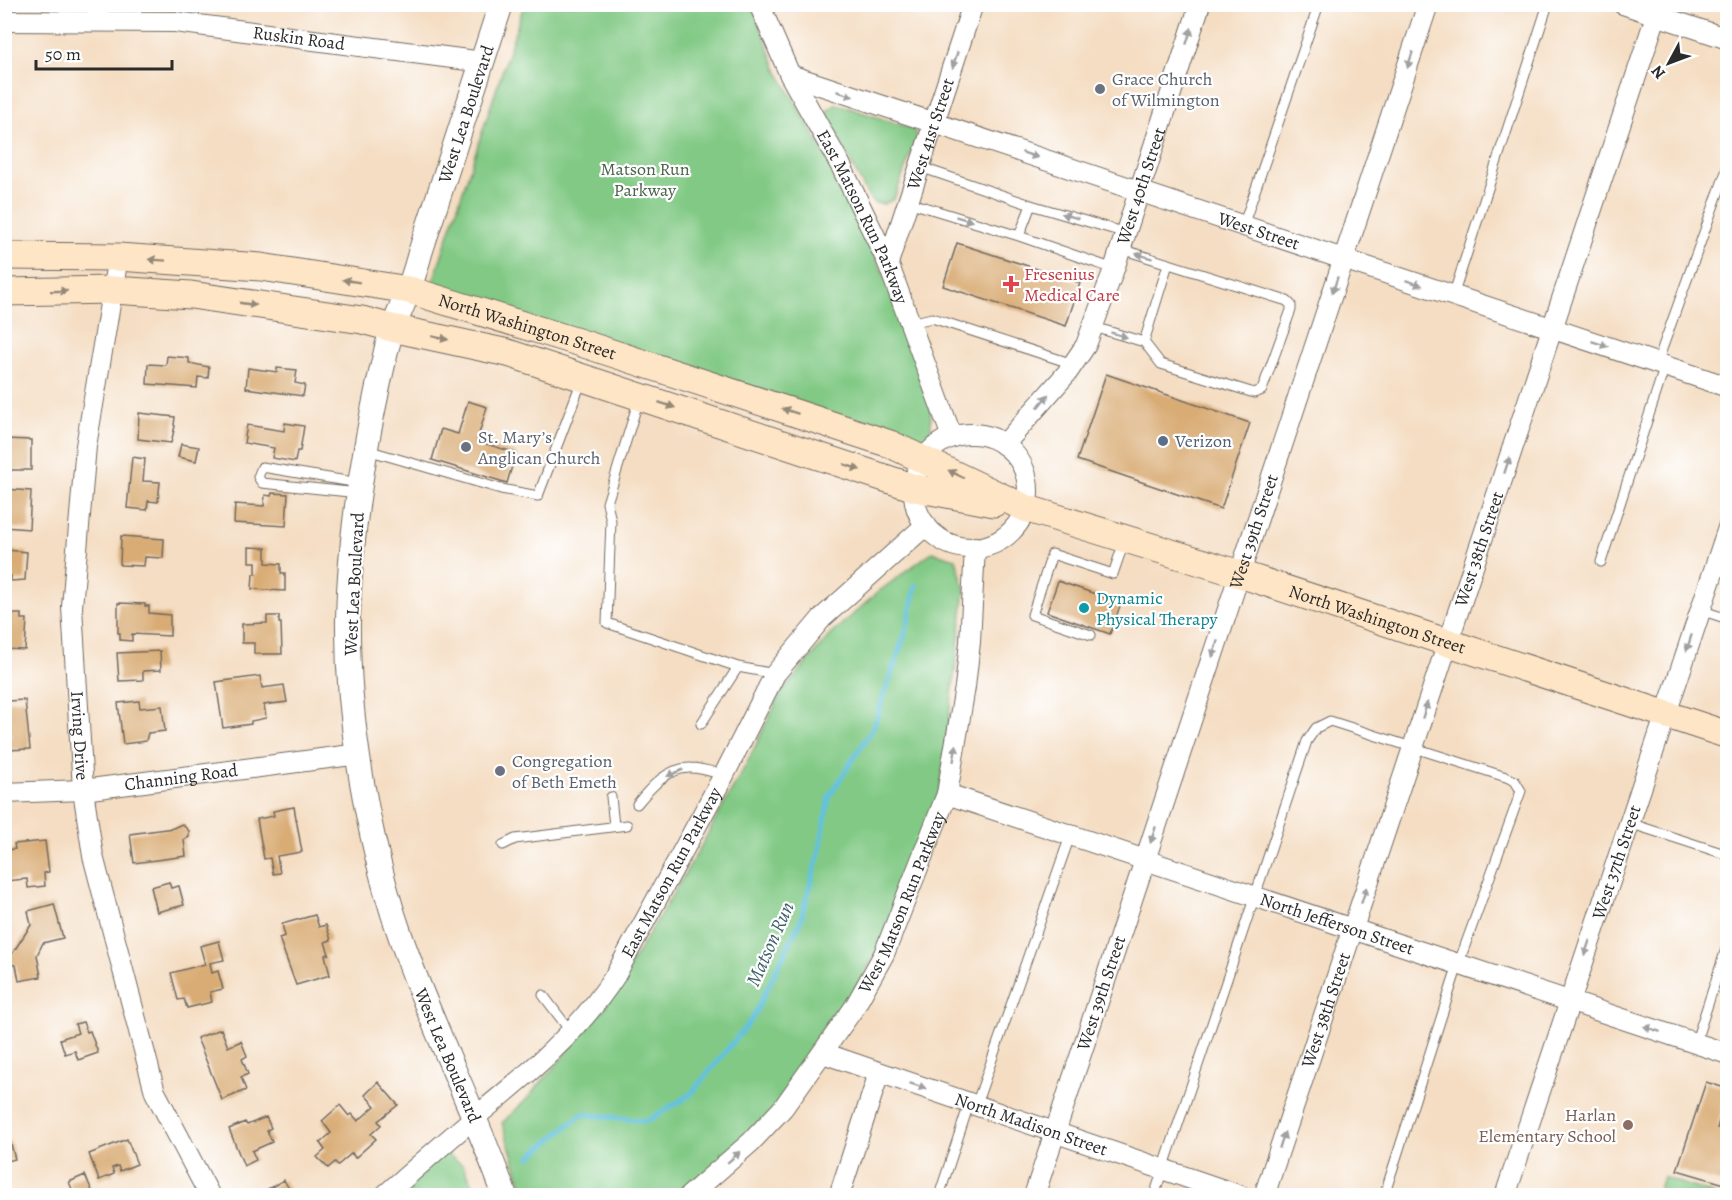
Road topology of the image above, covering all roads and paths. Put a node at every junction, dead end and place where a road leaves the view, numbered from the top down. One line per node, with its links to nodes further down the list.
1 (501, 4): 12 (street, West Lea Boulevard)
2 (759, 4): 13 (street, East Matson Run Parkway)
3 (973, 4): 14 (street, West 41st Street, one-way to 14)
4 (1200, 4): 17 (street, West 40th Street, one-way to 4)
5 (1319, 4): 20 (lane)
6 (1428, 4): 25 (street, West 39th Street, one-way to 25)
7 (1548, 4): 32 (lane)
8 (1623, 4): 9 (street)
9 (1658, 10): 11 (street); 36 (street, West 38th Street)
10 (4, 21): 12 (street, Ruskin Road)
11 (1728, 39)
12 (483, 62): 30 (street, West Lea Boulevard)
13 (790, 75): 14 (street, West Street, one-way to 14); 26 (street, East Matson Run Parkway)
14 (934, 123): 16 (street, West 41st Street); 17 (street, West Street, one-way to 17)
15 (1728, 166): 39 (lane)
16 (920, 167): 18 (street, West 41st Street); 19 (lane)
17 (1139, 191): 20 (street, West Street); 22 (street, West 40th Street)
18 (908, 202): 21 (lane, one-way to 21); 26 (street, West 41st Street)
19 (1031, 205): 21 (lane); 22 (lane, one-way to 19)
20 (1243, 226): 25 (street, West Street)
21 (1019, 236): 28 (lane)
22 (1123, 241): 27 (lane, one-way to 22); 28 (street, West 40th Street)
23 (4, 256): 24 (main road, North Washington Street)
24 (118, 257): 29 (street, Irving Drive); 30 (main road, North Washington Street, one-way to 24)
25 (1344, 260): 32 (street, West Street, one-way to 32); 55 (street, West 39th Street, one-way to 55)
26 (888, 263): 33 (street, East Matson Run Parkway)
27 (1168, 264): 37 (lane); 37 (lane)
28 (1114, 269): 34 (street, West 40th Street)
29 (113, 290): 31 (main road, North Washington Street, one-way to 29); 35 (main road, North Washington Street, one-way to 35); 68 (street, Irving Drive)
30 (409, 290): 35 (street, West Lea Boulevard); 46 (main road, North Washington Street, one-way to 30)
31 (4, 292)
32 (1453, 296): 36 (street, West Street)
33 (910, 323): 38 (lane); 43 (street, East Matson Run Parkway)
34 (1094, 327): 37 (lane, one-way to 37); 38 (street, West 40th Street)
35 (392, 328): 40 (main road, North Washington Street, one-way to 40); 45 (street, West Lea Boulevard)
36 (1552, 329): 39 (street, West Street, one-way to 39); 59 (street, West 38th Street, one-way to 36)
37 (1144, 342)
38 (1073, 364): 44 (street, West 40th Street, one-way to 38)
39 (1661, 365): 41 (street, West Street); 54 (lane)
40 (583, 377): 42 (main road, North Washington Street); 45 (lane)
41 (1728, 387)
42 (640, 396): 48 (main road, North Washington Street, one-way to 48); 60 (lane)
43 (952, 437): 44 (street); 46 (street)
44 (1004, 445): 49 (street)
45 (366, 450): 47 (street, West Lea Boulevard)
46 (924, 459): 48 (street); 49 (main road, North Washington Street, one-way to 46)
47 (360, 488): 47 (lane); 66 (street, West Lea Boulevard)
48 (915, 488): 49 (main road, North Washington Street); 50 (street)
49 (1025, 508): 52 (main road, North Washington Street); 53 (street)
50 (926, 525): 53 (street); 61 (street, East Matson Run Parkway)
51 (1728, 528): 56 (street, West 37th Street)
52 (1125, 540): 55 (main road, North Washington Street); 58 (lane)
53 (975, 547): 70 (street, West Matson Run Parkway, one-way to 53)
54 (1601, 562)
55 (1240, 574): 59 (main road, North Washington Street); 79 (street, West 39th Street, one-way to 79)
56 (1700, 610): 57 (lane); 62 (street, West 37th Street, one-way to 62)
57 (1728, 619)
58 (1090, 635)
59 (1448, 642): 62 (main road, North Washington Street); 65 (street, West 38th Street, one-way to 59)
60 (738, 667): 61 (lane); 63 (lane)
61 (775, 674): 67 (street, East Matson Run Parkway)
62 (1665, 714): 64 (main road, North Washington Street); 73 (street, West 37th Street)
63 (701, 724)
64 (1728, 735)
65 (1413, 747): 80 (lane); 81 (street, West 38th Street, one-way to 65); 83 (lane)
66 (359, 754): 68 (street, Channing Road); 92 (street, West Lea Boulevard)
67 (724, 775): 72 (lane, one-way to 72); 86 (street, East Matson Run Parkway)
68 (83, 790): 69 (street, Channing Road); 95 (street, Irving Drive)
69 (4, 793)
70 (947, 794): 76 (street, North Jefferson Street); 88 (street, West Matson Run Parkway)
71 (611, 797): 75 (lane)
72 (637, 804)
73 (1629, 822): 78 (lane); 85 (street, West 37th Street, one-way to 85)
74 (627, 825): 75 (lane)
75 (614, 826): 77 (lane)
76 (1071, 836): 79 (street, North Jefferson Street); 91 (lane)
77 (503, 844)
78 (1728, 855)
79 (1145, 860): 80 (street, North Jefferson Street); 93 (street, West 39th Street)
80 (1255, 897): 81 (street, North Jefferson Street); 94 (lane)
81 (1353, 930): 83 (street, North Jefferson Street); 104 (street, West 38th Street, one-way to 81)
82 (1728, 943): 87 (lane)
83 (1458, 965): 85 (street, North Jefferson Street); 105 (lane)
84 (543, 996): 86 (lane)
85 (1569, 1002): 87 (street, North Jefferson Street, one-way to 85); 106 (street, West 37th Street)
86 (571, 1032): 92 (street, East Matson Run Parkway)
87 (1695, 1044): 89 (street, North Jefferson Street)
88 (823, 1053): 90 (street, North Madison Street); 98 (street, West Matson Run Parkway, one-way to 88)
89 (1728, 1054)
90 (879, 1073): 91 (street, North Madison Street, one-way to 91); 99 (street)
91 (973, 1105): 93 (street, North Madison Street); 100 (lane)
92 (475, 1118): 96 (street, East Matson Run Parkway); 97 (street, West Lea Boulevard)
93 (1055, 1132): 94 (street, North Madison Street); 101 (street, West 39th Street)
94 (1163, 1169): 102 (lane); 103 (street, North Madison Street)
95 (210, 1196)
96 (384, 1196)
97 (505, 1196)
98 (689, 1196)
99 (839, 1196)
100 (939, 1196)
101 (1034, 1196)
102 (1154, 1196)
103 (1241, 1196)
104 (1264, 1196)
105 (1384, 1196)
106 (1504, 1196)

